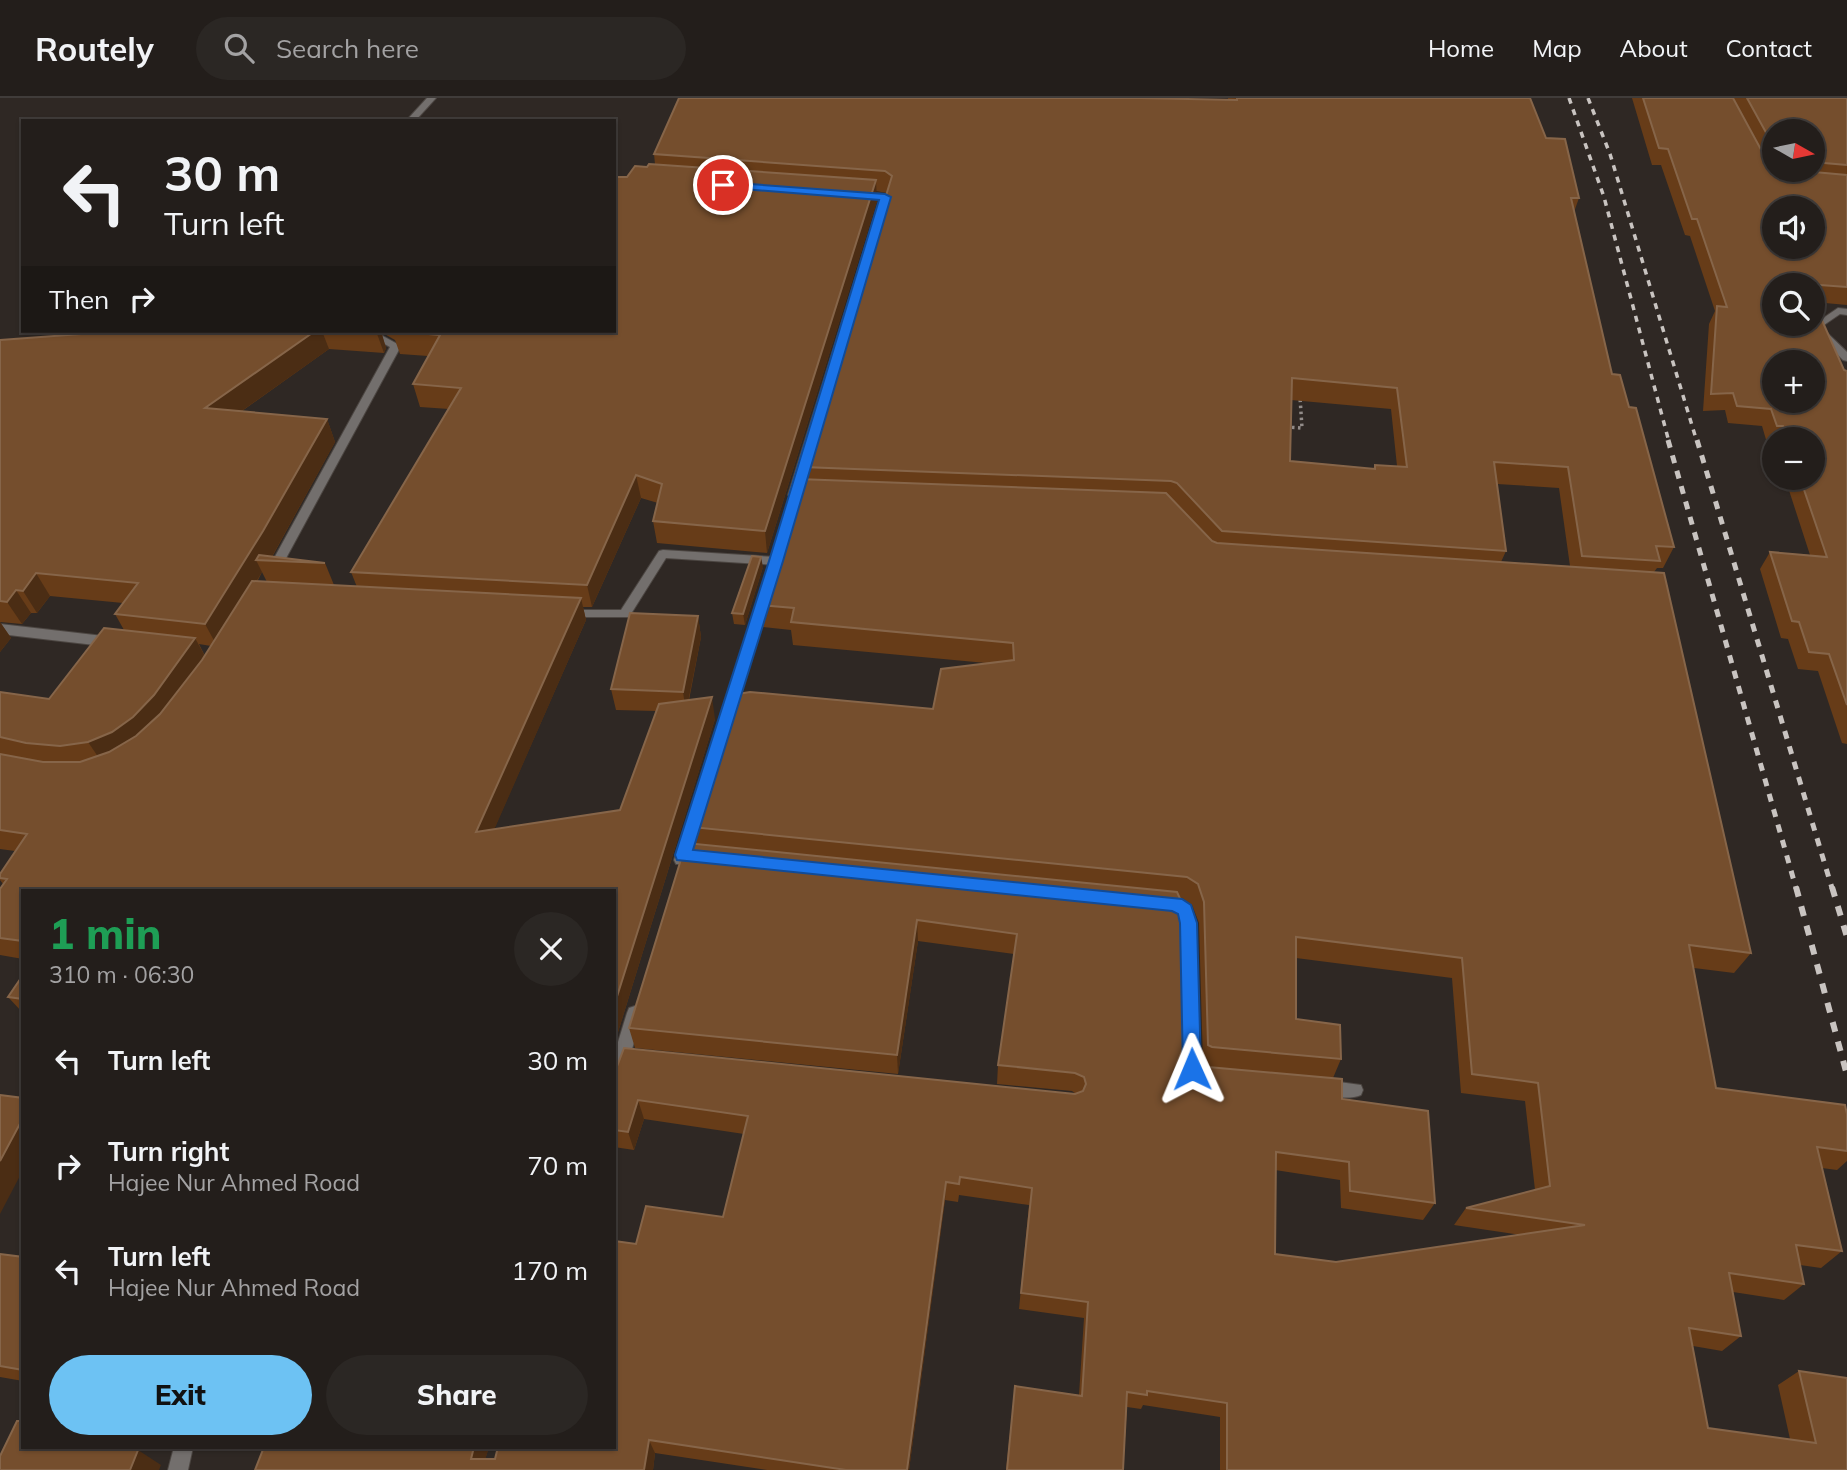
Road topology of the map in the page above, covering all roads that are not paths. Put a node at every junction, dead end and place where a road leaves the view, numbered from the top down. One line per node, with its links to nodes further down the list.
1 (432, 98): 2 (street)
2 (412, 119)
3 (845, 194): 7 (street)
4 (1847, 312): 6 (street)
5 (370, 333): 10 (street)
6 (1847, 358)
7 (793, 495): 8 (street); 9 (street)
8 (807, 496)
9 (790, 509)
10 (265, 584)
11 (547, 613): 14 (street)
12 (0, 629): 13 (street)
13 (124, 643)
14 (723, 727)
15 (699, 804): 16 (street)
16 (686, 860)
17 (1148, 901): 19 (street)
18 (639, 1002): 20 (street)
19 (1211, 1077)
20 (616, 1079)
21 (1301, 1085): 22 (street)
22 (1355, 1090)
23 (183, 1449): 24 (street)
24 (178, 1470)

